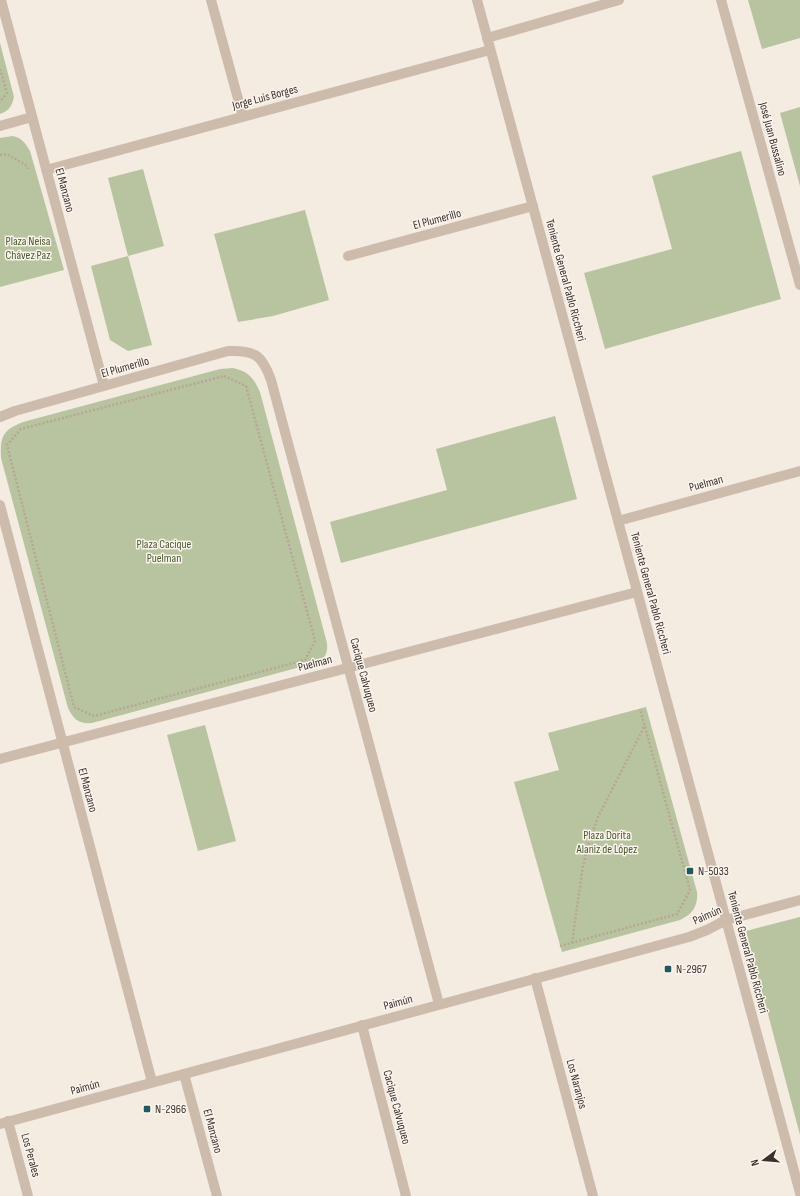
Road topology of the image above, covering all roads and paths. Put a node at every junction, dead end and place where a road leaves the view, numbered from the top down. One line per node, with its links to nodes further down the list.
1 (1, 0): 10 (street, El Manzano)
2 (211, 0): 11 (street)
3 (477, 0): 6 (street, Teniente General Pablo Riccheri)
4 (619, 0): 6 (street)
5 (721, 0): 18 (street, José Juan Bussalino)
6 (487, 38): 7 (street, Teniente General Pablo Riccheri)
7 (490, 50): 11 (street, Jorge Luis Borges); 16 (street, Teniente General Pablo Riccheri)
8 (0, 69): 9 (path)
9 (0, 102)
10 (32, 117): 12 (street); 14 (street, El Manzano)
11 (243, 117): 14 (street, Jorge Luis Borges)
12 (0, 126)
13 (0, 156): 15 (path)
14 (46, 170): 20 (street, El Manzano)
15 (29, 174)
16 (533, 206): 17 (street, El Plumerillo); 24 (street, Teniente General Pablo Riccheri)
17 (348, 256)
18 (800, 285)
19 (257, 355): 20 (street, El Plumerillo); 27 (street, Cacique Calvuqueo)
20 (104, 386): 21 (street, El Plumerillo)
21 (0, 417)
22 (800, 471): 24 (street, Puelman)
23 (0, 505): 30 (street, El Manzano)
24 (618, 521): 25 (street, Teniente General Pablo Riccheri)
25 (637, 592): 27 (street, Puelman); 33 (street, Teniente General Pablo Riccheri)
26 (315, 641): 26 (path)
27 (348, 667): 30 (street, Puelman); 37 (street, Cacique Calvuqueo)
28 (640, 709): 29 (path)
29 (645, 725): 34 (path); 34 (path)
30 (62, 742): 31 (street, Puelman); 40 (street, El Manzano)
31 (0, 759)
32 (800, 900): 33 (street, Paimún)
33 (726, 920): 36 (street, Paimún); 42 (street, Teniente General Pablo Riccheri)
34 (572, 943): 35 (path)
35 (560, 946)
36 (535, 978): 37 (street, Paimún); 46 (street, Los Naranjos)
37 (439, 1004): 38 (street, Paimún)
38 (362, 1025): 39 (street, Paimún); 45 (street, Cacique Calvuqueo)
39 (184, 1074): 40 (street, Paimún); 44 (street, El Manzano)
40 (152, 1082): 41 (street, Paimún)
41 (4, 1122): 43 (street, Los Perales)
42 (800, 1193)
43 (28, 1196)
44 (217, 1196)
45 (406, 1196)
46 (593, 1196)

